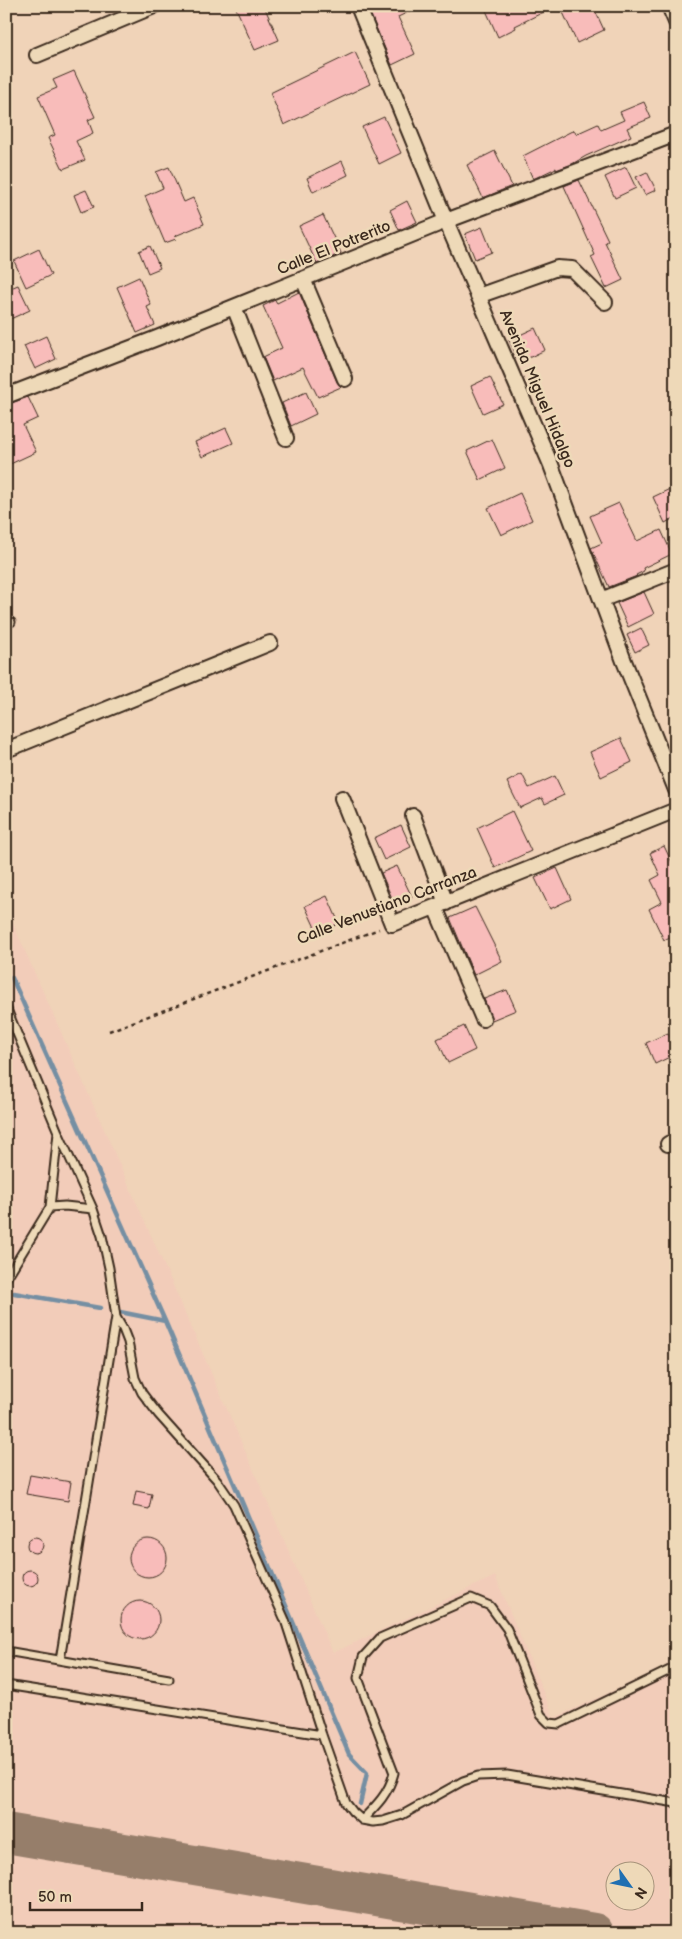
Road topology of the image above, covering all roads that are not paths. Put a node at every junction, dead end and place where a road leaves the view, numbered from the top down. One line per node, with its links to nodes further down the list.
1 (154, 6): 5 (street)
2 (358, 6): 7 (street, Avenida Miguel Hidalgo)
3 (669, 6): 4 (street)
4 (676, 22)
5 (37, 55)
6 (676, 134): 7 (street, Calle El Potrerito)
7 (446, 221): 8 (street, Calle El Potrerito); 9 (street, Avenida Miguel Hidalgo)
8 (303, 279): 11 (street, Calle El Potrerito); 12 (street)
9 (478, 296): 10 (street); 16 (street, Avenida Miguel Hidalgo)
10 (605, 302)
11 (234, 308): 13 (street, Calle El Potrerito); 14 (street)
12 (345, 379)
13 (6, 396)
14 (286, 438)
15 (676, 570): 16 (street)
16 (601, 600): 19 (street, Avenida Miguel Hidalgo)
17 (270, 643): 18 (street)
18 (6, 750)
19 (676, 790)
20 (342, 798): 23 (street, Calle Venustiano Carranza)
21 (676, 810): 23 (street, Calle Venustiano Carranza)
22 (412, 816): 23 (street)
23 (441, 905): 25 (street)
24 (6, 1007): 26 (lane)
25 (483, 1019)
26 (58, 1132): 27 (lane); 28 (lane)
27 (50, 1207): 28 (lane); 29 (lane)
28 (93, 1209): 30 (lane)
29 (6, 1279)
30 (116, 1317): 32 (lane); 36 (lane)
31 (6, 1651): 32 (lane)
32 (60, 1660): 34 (lane)
33 (676, 1667): 38 (lane)
34 (169, 1679)
35 (6, 1685): 36 (lane)
36 (322, 1735): 38 (lane)
37 (676, 1803): 38 (lane)
38 (362, 1820)

